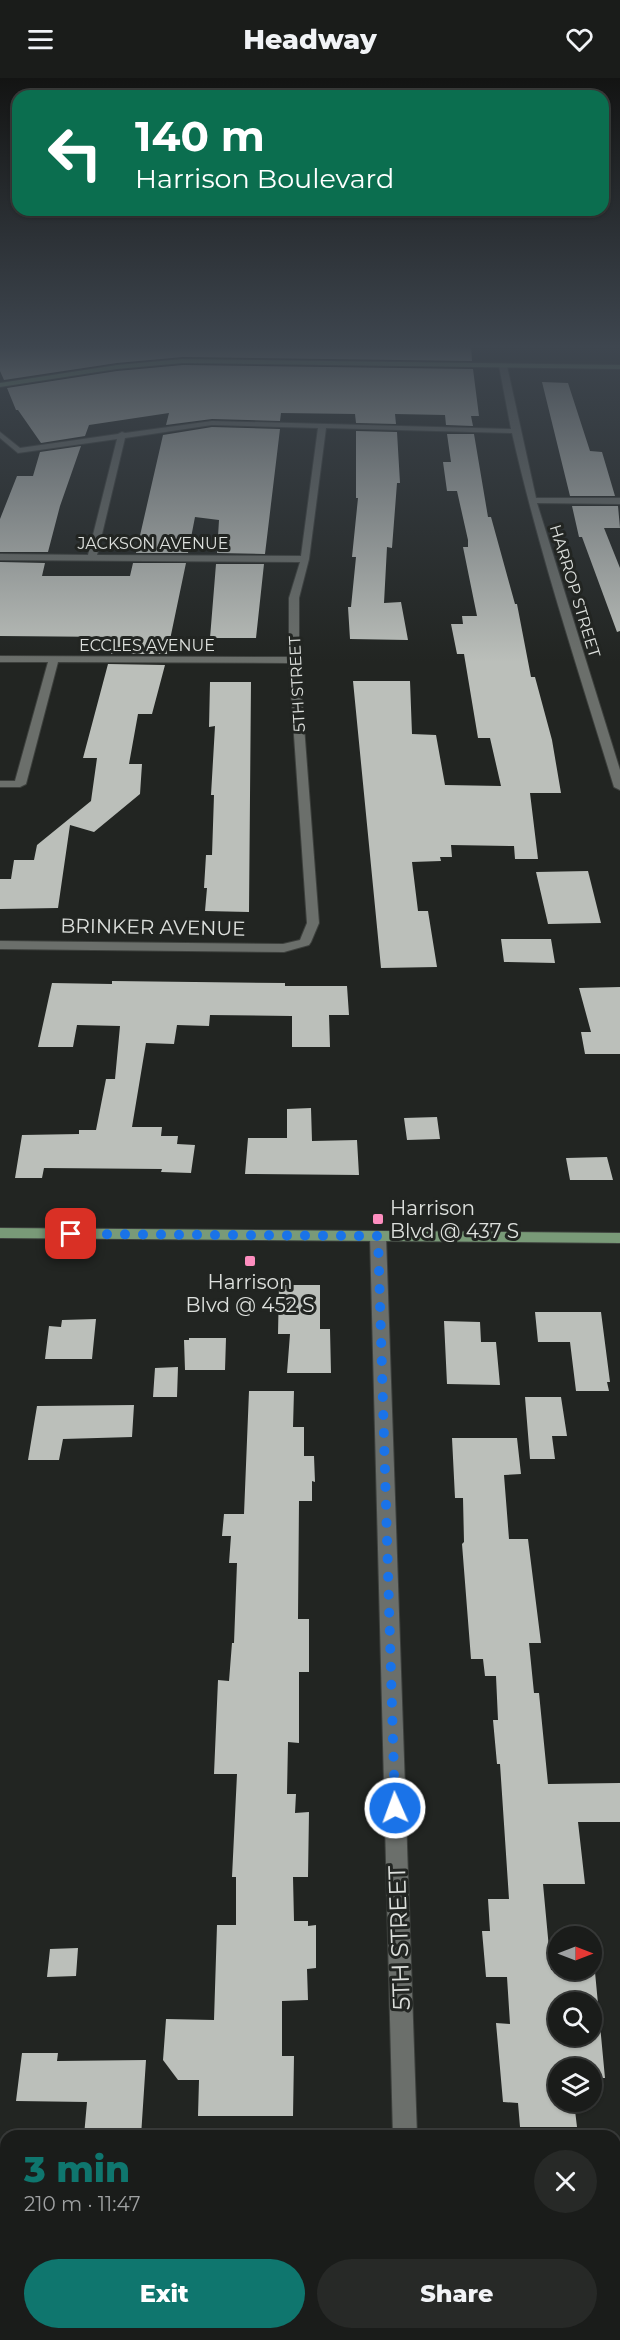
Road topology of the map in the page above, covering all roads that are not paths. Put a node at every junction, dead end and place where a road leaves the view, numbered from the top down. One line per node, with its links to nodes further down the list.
1 (118, 451): 7 (street)
2 (319, 451): 8 (street, 5TH STREET)
3 (519, 451): 4 (street, HARROP STREET)
4 (531, 500): 5 (street); 13 (street, HARROP STREET)
5 (620, 501)
6 (0, 557): 7 (street, JACKSON AVENUE)
7 (92, 558): 8 (street, JACKSON AVENUE)
8 (305, 559): 11 (street, 5TH STREET)
9 (0, 658): 10 (street, ECCLES AVENUE)
10 (54, 659): 11 (street, ECCLES AVENUE); 12 (street)
11 (294, 660): 14 (street, 5TH STREET)
12 (0, 784)
13 (620, 787)
14 (305, 942): 15 (street, BRINKER AVENUE)
15 (0, 945)
16 (0, 1233): 17 (main road)
17 (378, 1236): 18 (main road); 19 (street, 5TH STREET)
18 (620, 1238)
19 (405, 2130)

